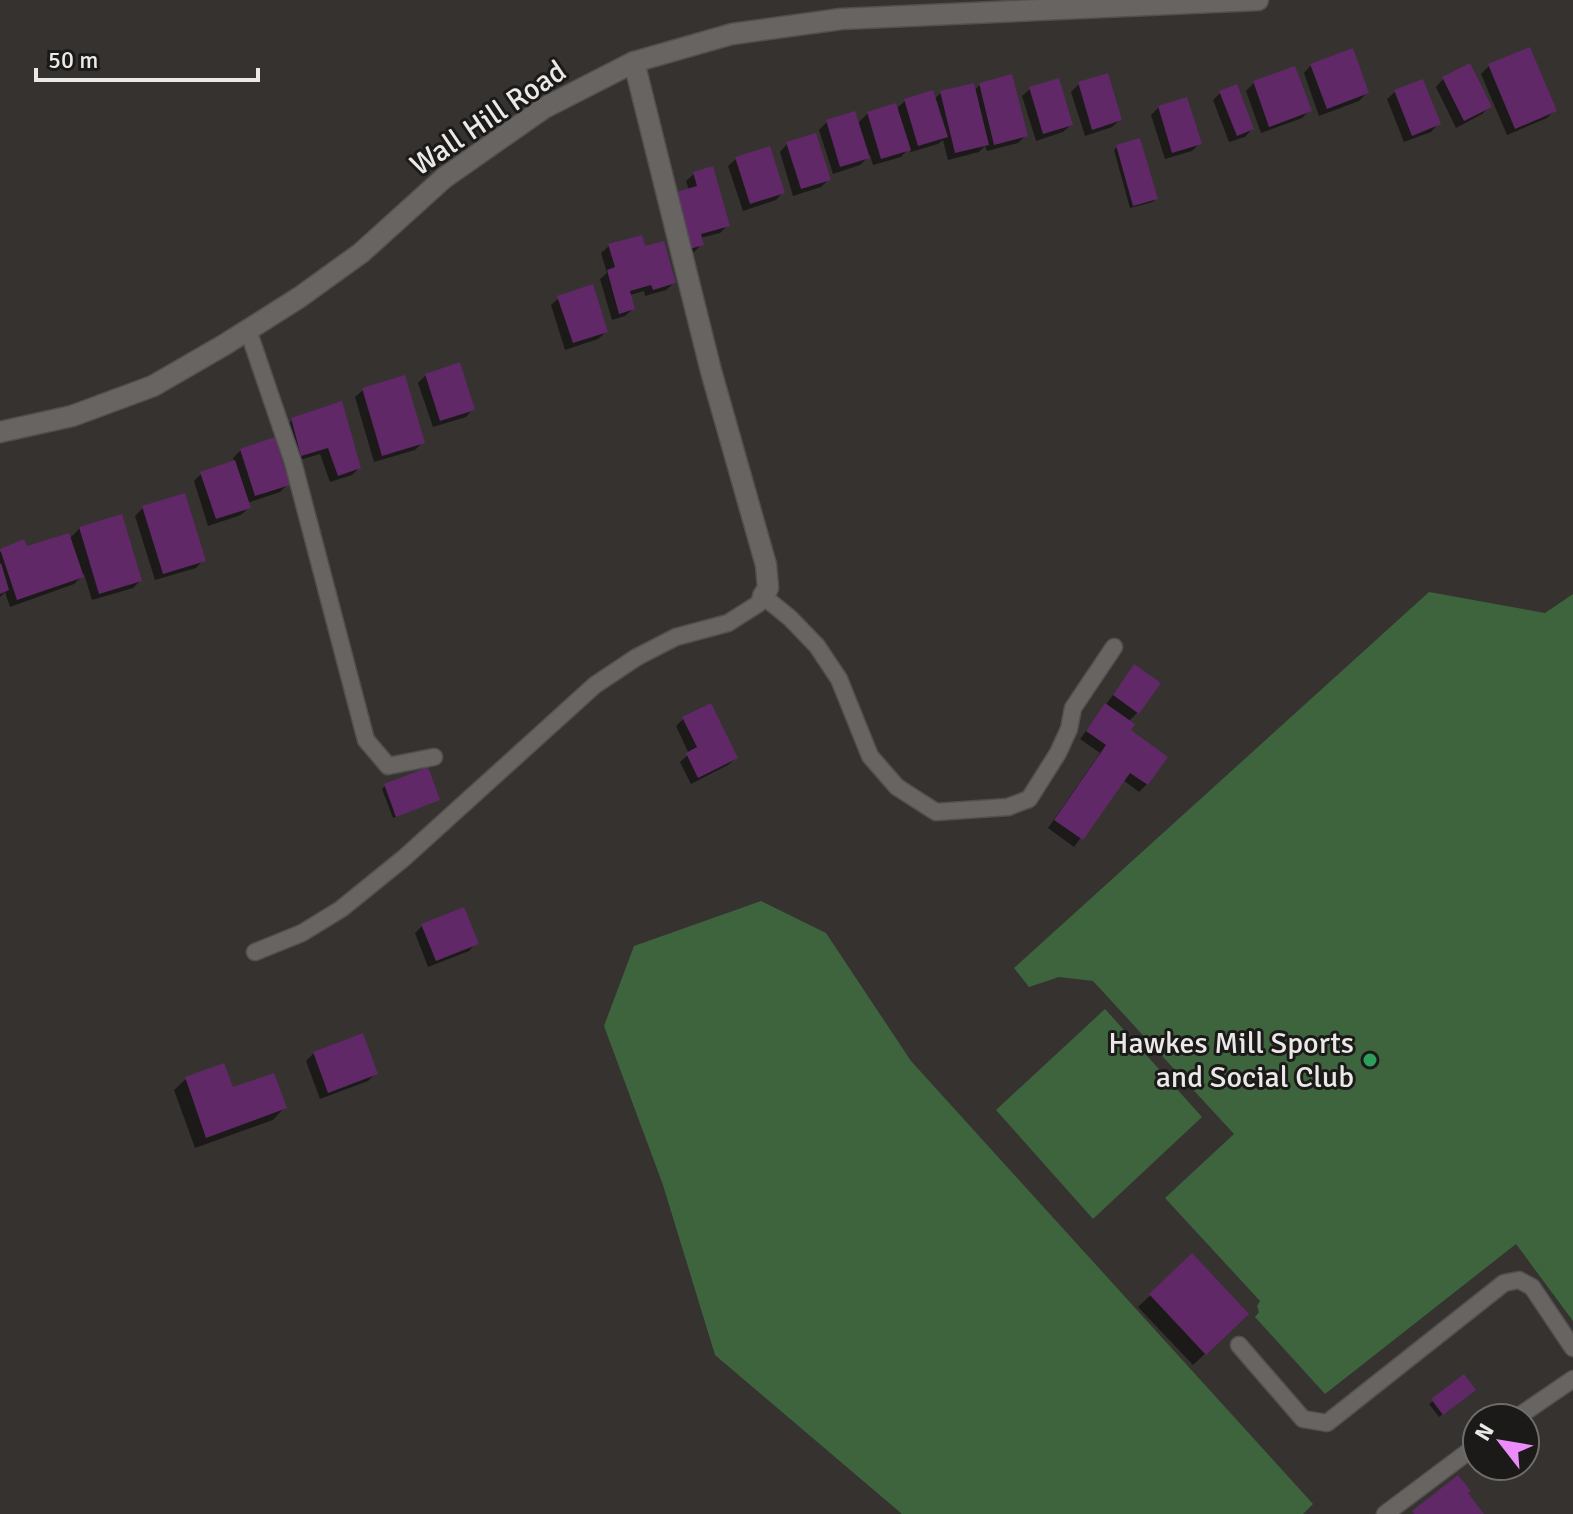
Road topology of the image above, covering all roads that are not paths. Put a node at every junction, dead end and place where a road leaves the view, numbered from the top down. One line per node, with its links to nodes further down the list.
1 (1258, 0): 2 (street, Wall Hill Road)
2 (634, 62): 3 (street, Wall Hill Road); 5 (street)
3 (248, 330): 4 (street, Wall Hill Road); 7 (lane)
4 (0, 432)
5 (763, 596): 6 (lane); 8 (lane)
6 (1114, 647)
7 (434, 757)
8 (255, 952)
9 (1239, 1345): 10 (lane)
10 (1573, 1348)
11 (1573, 1379): 12 (lane)
12 (1539, 1402)
13 (1461, 1457): 14 (lane)
14 (1385, 1514)

